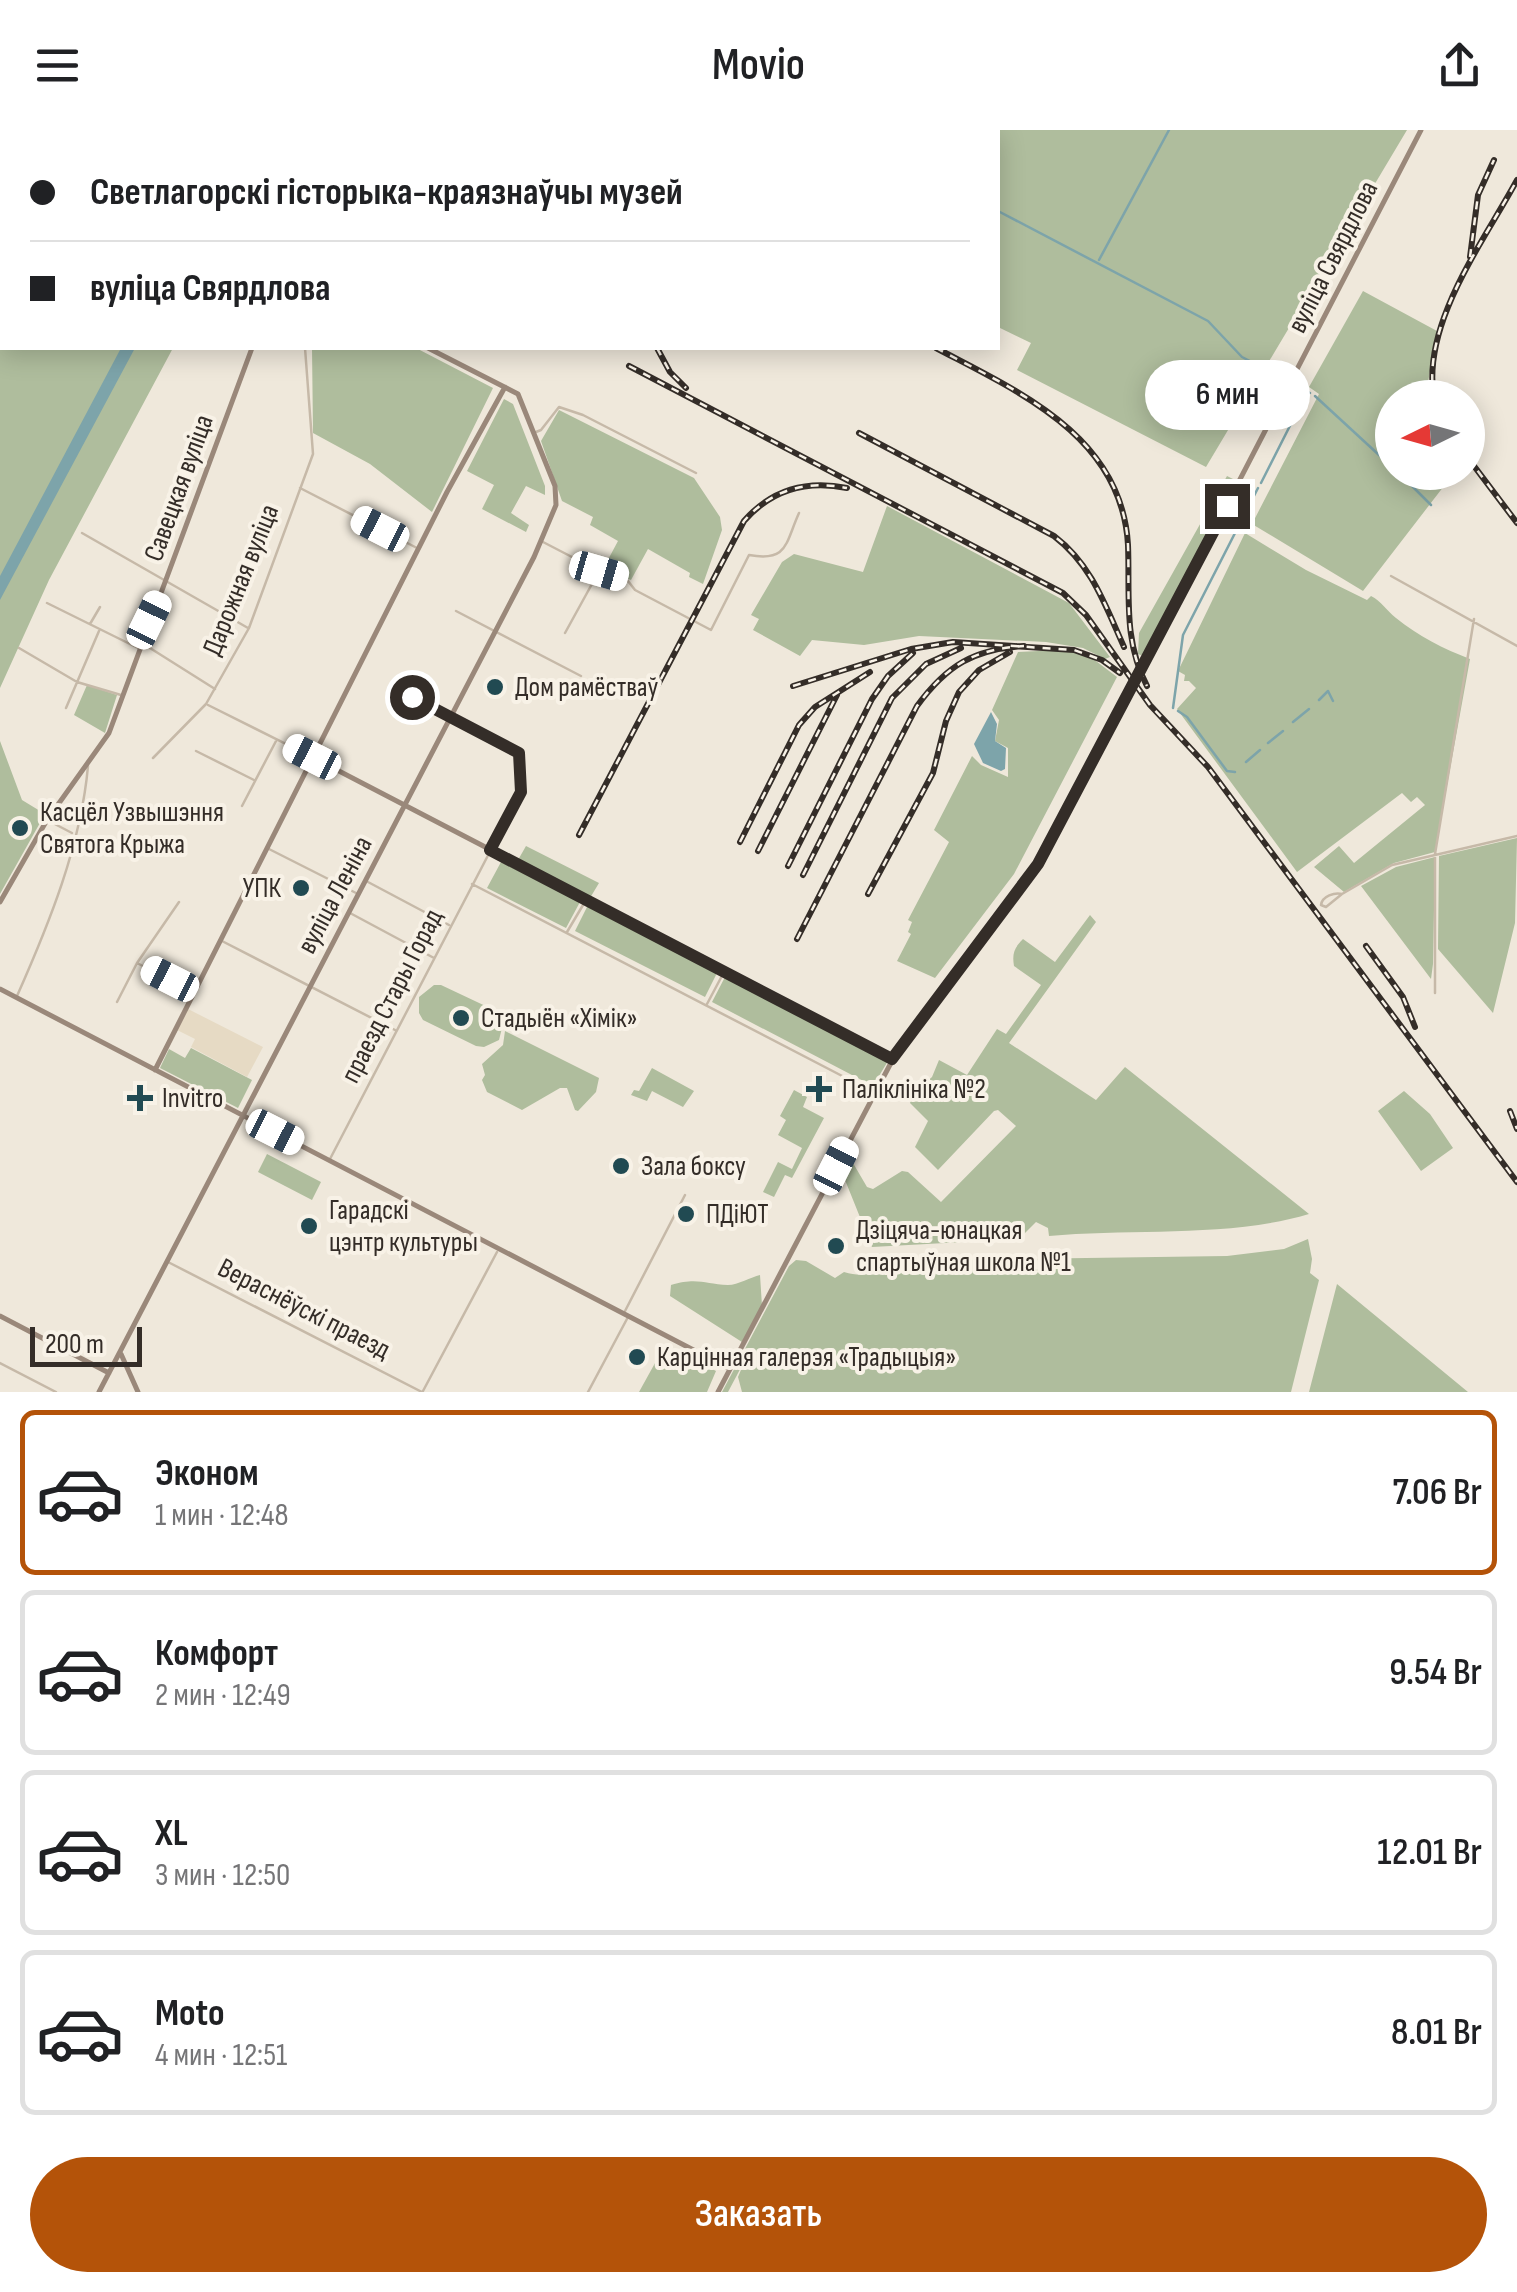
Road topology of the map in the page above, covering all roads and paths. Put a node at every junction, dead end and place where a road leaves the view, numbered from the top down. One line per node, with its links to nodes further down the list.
1 (1421, 130): 72 (street, вуліца Свярдлова, bridge)
2 (251, 350): 15 (street, Савецкая вуліца)
3 (306, 350): 8 (street, Дарожная вуліца)
4 (432, 350): 5 (street)
5 (505, 387): 6 (street, вуліца Леніна); 12 (street)
6 (534, 432): 7 (street); 11 (street, вуліца Леніна)
7 (696, 474)
8 (300, 488): 12 (street); 21 (street, Дарожная вуліца)
9 (799, 512): 13 (street)
10 (82, 533): 15 (street)
11 (542, 541): 13 (street); 23 (street, вуліца Леніна)
12 (418, 549): 38 (street)
13 (599, 571): 24 (street)
14 (1392, 576): 19 (street)
15 (167, 582): 21 (street); 25 (street, Савецкая вуліца)
16 (46, 603): 20 (street)
17 (100, 607): 20 (street)
18 (456, 611): 23 (street)
19 (1474, 619): 26 (street); 49 (street)
20 (90, 626): 22 (street)
21 (249, 628): 30 (street, Дарожная вуліца)
22 (100, 631): 25 (street); 29 (street)
23 (495, 631): 28 (street); 35 (street, вуліца Леніна)
24 (565, 632)
25 (139, 645): 30 (street); 31 (street, Савецкая вуліца)
26 (1517, 646)
27 (19, 648): 29 (street)
28 (582, 676)
29 (78, 682): 31 (street); 34 (street)
30 (217, 690): 33 (street, Дарожная вуліца)
31 (122, 696): 40 (street, Савецкая вуліца)
32 (412, 697): 35 (street)
33 (206, 704): 36 (street); 39 (street, Дарожная вуліца)
34 (66, 708)
35 (450, 717): 42 (street, вуліца Леніна); 48 (street, праезд Стары Горад)
36 (277, 739): 38 (street); 41 (street)
37 (196, 751): 41 (street)
38 (312, 757): 42 (street); 47 (street)
39 (153, 758)
40 (88, 765): 44 (street, Савецкая вуліца); 45 (street)
41 (255, 780): 43 (street)
42 (404, 805): 48 (street); 50 (street, вуліца Леніна)
43 (242, 806)
44 (47, 820): 45 (street); 55 (street, Савецкая вуліца)
45 (74, 834): 68 (street)
46 (1517, 836): 49 (street)
47 (266, 847): 52 (street); 60 (street)
48 (490, 850): 51 (street, праезд Стары Горад); 54 (street)
49 (1434, 854): 53 (street); 67 (street)
50 (365, 880): 52 (street, вуліца Леніна); 58 (street)
51 (472, 884): 58 (street, праезд Стары Горад); 59 (street)
52 (358, 894): 57 (street, вуліца Леніна)
53 (1342, 894)
54 (586, 900): 59 (street); 63 (street)
55 (0, 902)
56 (178, 902): 62 (street)
57 (348, 912): 61 (street); 64 (street, вуліца Леніна)
58 (450, 926): 61 (street, праезд Стары Горад)
59 (566, 933): 70 (street)
60 (219, 940): 64 (street); 66 (street)
61 (434, 958): 71 (street, праезд Стары Горад)
62 (137, 962): 66 (street); 69 (street)
63 (724, 972): 70 (street); 72 (street)
64 (310, 984): 71 (street); 75 (street, вуліца Леніна)
65 (0, 989): 68 (street)
66 (194, 991): 73 (street)
67 (1435, 993)
68 (16, 998): 73 (street)
69 (117, 1002)
70 (707, 1005): 74 (street)
71 (396, 1030): 76 (street, праезд Стары Горад)
72 (892, 1059): 74 (street, вуліца Свярдлова)
73 (155, 1070): 75 (street)
74 (874, 1093): 84 (street, вуліца Свярдлова)
75 (244, 1116): 76 (street); 79 (street, вуліца Леніна)
76 (329, 1160): 78 (street)
77 (685, 1194): 80 (street)
78 (498, 1248): 80 (street); 89 (street)
79 (167, 1261): 82 (street, вуліца Леніна); 89 (street, Вераснёўскі праезд)
80 (626, 1315): 84 (street); 90 (street)
81 (0, 1316): 85 (street)
82 (120, 1352): 85 (street, вуліца Леніна); 88 (street)
83 (0, 1363): 86 (street)
84 (730, 1369): 91 (street, вуліца Свярдлова)
85 (109, 1373): 87 (street, вуліца Леніна)
86 (56, 1392)
87 (99, 1392)
88 (138, 1392)
89 (422, 1392)
90 (588, 1392)
91 (718, 1392)

